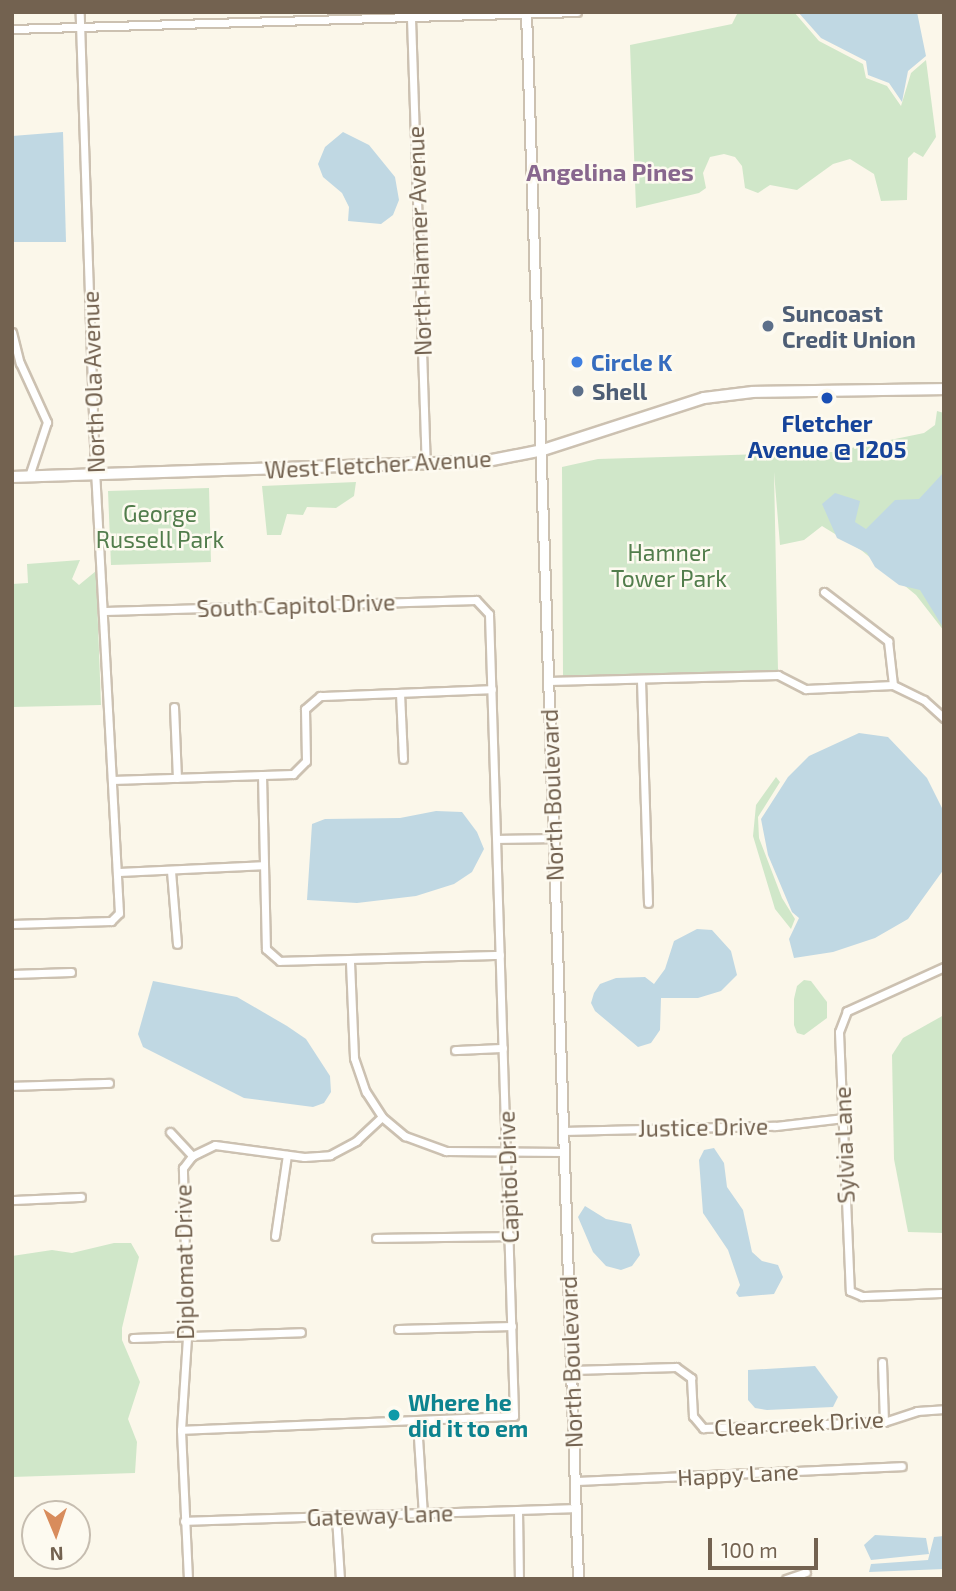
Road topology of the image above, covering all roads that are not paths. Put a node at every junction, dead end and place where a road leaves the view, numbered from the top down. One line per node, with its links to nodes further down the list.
1 (80, 12): 6 (street, North Ola Avenue)
2 (577, 12): 3 (street)
3 (526, 14): 5 (street); 10 (street, North Boulevard)
4 (298, 17): 5 (street); 6 (street)
5 (411, 18): 11 (street, North Hamner Avenue)
6 (80, 27): 7 (street); 12 (street, North Ola Avenue)
7 (12, 29)
8 (12, 332): 13 (street)
9 (944, 389): 10 (main road, West Fletcher Avenue)
10 (543, 450): 11 (main road, West Fletcher Avenue); 19 (street, North Boulevard)
11 (426, 465): 12 (main road, West Fletcher Avenue)
12 (95, 475): 13 (main road, West Fletcher Avenue); 17 (street, North Ola Avenue)
13 (29, 476): 14 (main road, West Fletcher Avenue)
14 (12, 477)
15 (824, 592): 20 (street)
16 (485, 606): 17 (street, South Capitol Drive); 21 (street, Capitol Drive)
17 (105, 611): 28 (street, North Ola Avenue)
18 (641, 680): 19 (street); 20 (street); 34 (street)
19 (548, 681): 29 (street, North Boulevard)
20 (893, 685): 24 (street)
21 (492, 689): 22 (street); 30 (street, Capitol Drive)
22 (400, 692): 25 (street); 26 (street)
23 (174, 707): 27 (street)
24 (944, 718)
25 (403, 759)
26 (262, 775): 27 (street); 31 (street)
27 (177, 778): 28 (street)
28 (112, 780): 33 (street, North Ola Avenue)
29 (554, 838): 30 (street); 48 (street, North Boulevard)
30 (496, 839): 37 (street, Capitol Drive)
31 (264, 866): 32 (street); 38 (street)
32 (171, 871): 33 (street); 36 (street)
33 (117, 872): 35 (street, North Ola Avenue)
34 (648, 903)
35 (12, 924)
36 (177, 944)
37 (500, 956): 38 (street); 42 (street, Capitol Drive)
38 (351, 962): 46 (street)
39 (944, 967): 47 (street, Sylvia Lane)
40 (71, 972): 41 (street)
41 (12, 974)
42 (503, 1048): 43 (street); 51 (street, Capitol Drive)
43 (455, 1050)
44 (109, 1083): 45 (street)
45 (12, 1086)
46 (382, 1117): 51 (street); 52 (street, Diplomat Drive)
47 (843, 1118): 48 (street, Justice Drive); 59 (street, Sylvia Lane)
48 (563, 1131): 50 (street, North Boulevard)
49 (170, 1132): 53 (street)
50 (564, 1152): 51 (street); 66 (street, North Boulevard)
51 (506, 1153): 57 (street, Capitol Drive)
52 (286, 1155): 53 (street, Diplomat Drive); 56 (street)
53 (192, 1156): 63 (street, Diplomat Drive)
54 (80, 1197): 55 (street)
55 (12, 1200)
56 (275, 1236)
57 (511, 1236): 58 (street); 60 (street, Capitol Drive)
58 (376, 1238)
59 (944, 1293)
60 (512, 1326): 61 (street); 68 (street, Capitol Drive)
61 (398, 1329)
62 (301, 1332): 63 (street)
63 (187, 1336): 64 (street); 70 (street, Diplomat Drive)
64 (133, 1338)
65 (882, 1362): 69 (street)
66 (572, 1370): 69 (street, Clearcreek Drive); 72 (street, North Boulevard)
67 (944, 1409): 69 (street, Clearcreek Drive)
68 (417, 1422): 70 (street, Capitol Drive); 75 (street)
69 (884, 1422)
70 (181, 1430): 77 (street, Diplomat Drive)
71 (902, 1466): 72 (street, Happy Lane)
72 (575, 1481): 73 (street, North Boulevard)
73 (575, 1508): 74 (street, Gateway Lane); 82 (street, North Boulevard)
74 (518, 1510): 75 (street, Gateway Lane); 81 (street)
75 (423, 1514): 76 (street, Gateway Lane)
76 (336, 1517): 77 (street, Gateway Lane); 80 (street)
77 (184, 1521): 79 (street, Diplomat Drive)
78 (806, 1572): 83 (street)
79 (188, 1579)
80 (340, 1579)
81 (520, 1579)
82 (578, 1579)
83 (786, 1579)

